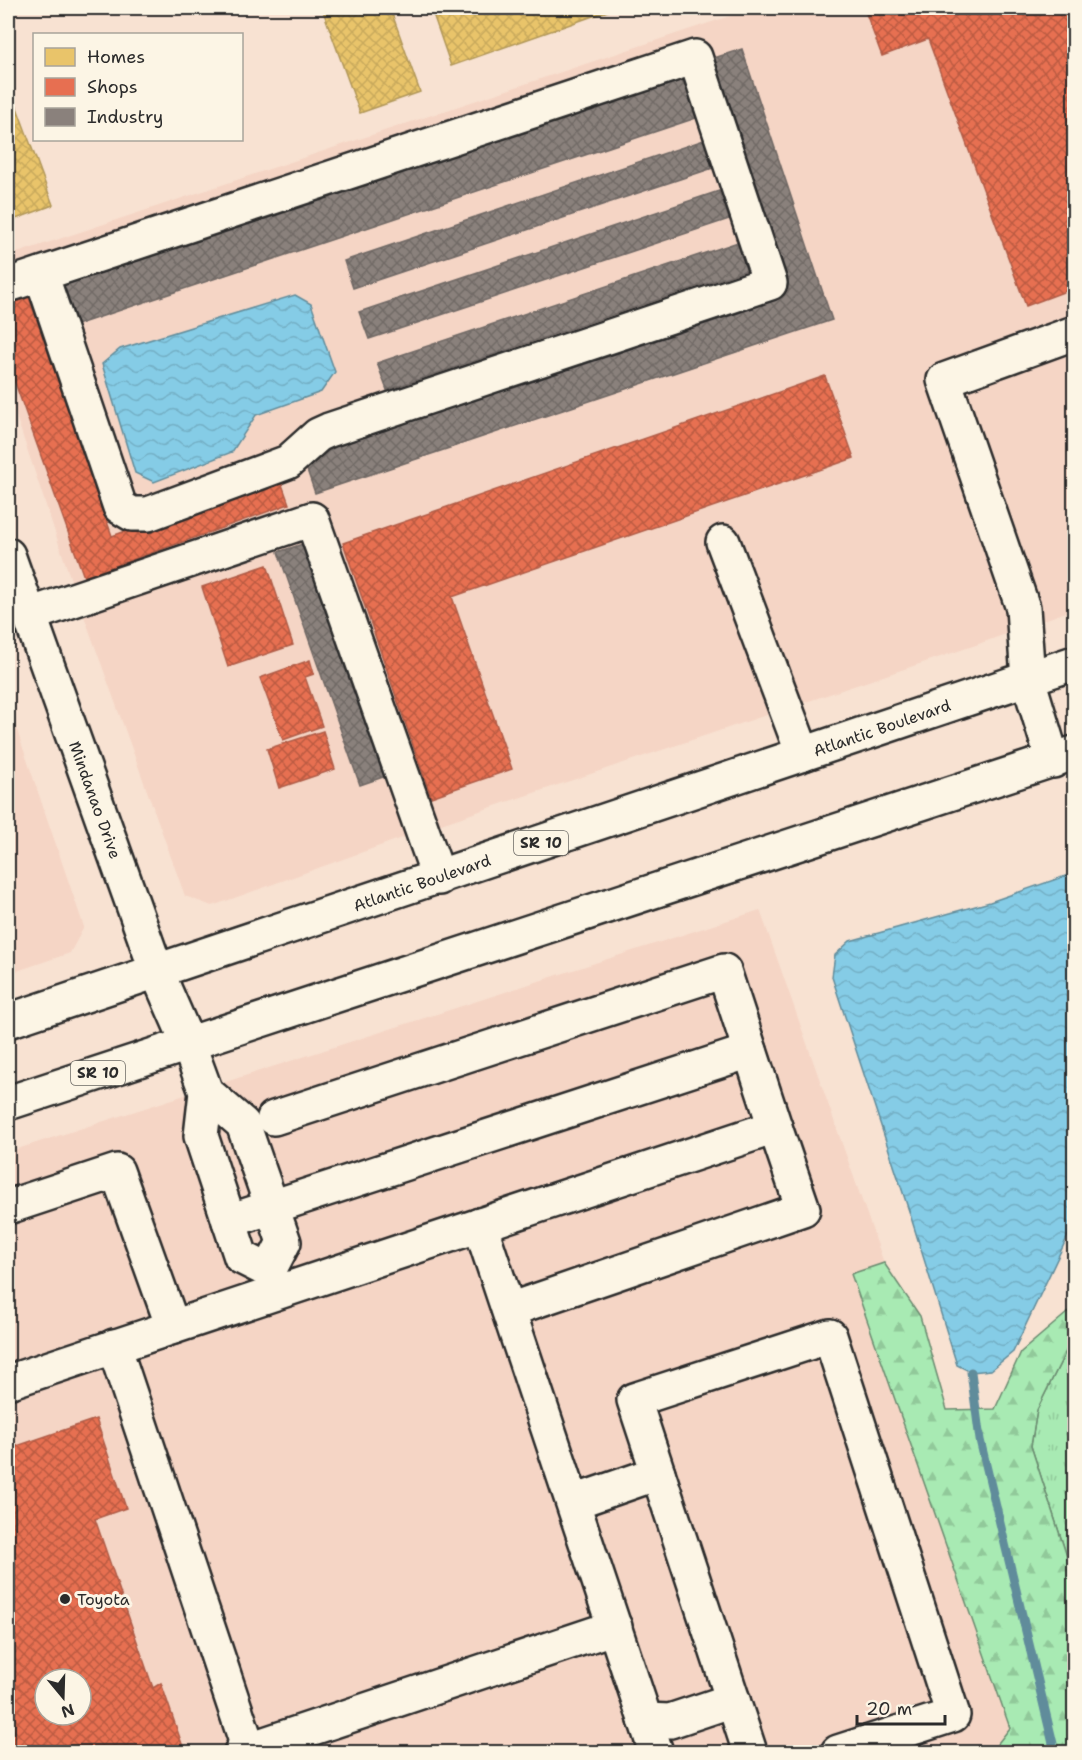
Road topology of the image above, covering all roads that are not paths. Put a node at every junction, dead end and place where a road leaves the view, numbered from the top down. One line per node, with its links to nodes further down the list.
1 (41, 274): 1 (main road); 2 (main road)
2 (8, 285)
3 (1074, 333): 8 (main road)
4 (723, 542): 9 (main road)
5 (8, 555): 6 (main road, Mindanao Drive)
6 (29, 615): 11 (main road); 12 (main road, Mindanao Drive)
7 (1074, 663): 8 (main road, Atlantic Boulevard / SR 10)
8 (1028, 679): 9 (main road, Atlantic Boulevard / SR 10); 10 (main road)
9 (803, 754): 11 (main road, Atlantic Boulevard / SR 10)
10 (1064, 757): 14 (main road, SR 10)
11 (439, 878): 12 (main road, Atlantic Boulevard / SR 10)
12 (157, 972): 13 (main road, Atlantic Boulevard / SR 10); 14 (main road, Mindanao Drive)
13 (8, 1022)
14 (188, 1043): 16 (main road, Mindanao Drive); 17 (main road, SR 10)
15 (750, 1051): 18 (main road); 19 (main road); 20 (main road)
16 (206, 1092): 20 (main road); 22 (main road)
17 (8, 1103)
18 (274, 1118)
19 (776, 1127): 23 (main road); 25 (main road)
20 (272, 1206): 22 (main road); 24 (main road)
21 (8, 1207): 26 (main road)
22 (229, 1221): 24 (main road)
23 (480, 1225): 24 (main road); 25 (main road)
24 (272, 1282): 26 (main road)
25 (509, 1310): 30 (main road)
26 (173, 1327): 27 (main road)
27 (114, 1346): 28 (main road); 34 (main road)
28 (8, 1382)
29 (658, 1473): 30 (main road); 32 (main road); 37 (main road)
30 (574, 1502): 31 (main road)
31 (615, 1627): 33 (main road); 34 (main road)
32 (733, 1700): 33 (main road); 36 (main road)
33 (645, 1720): 35 (main road)
34 (245, 1751)
35 (656, 1752)
36 (750, 1752)
37 (838, 1752)

